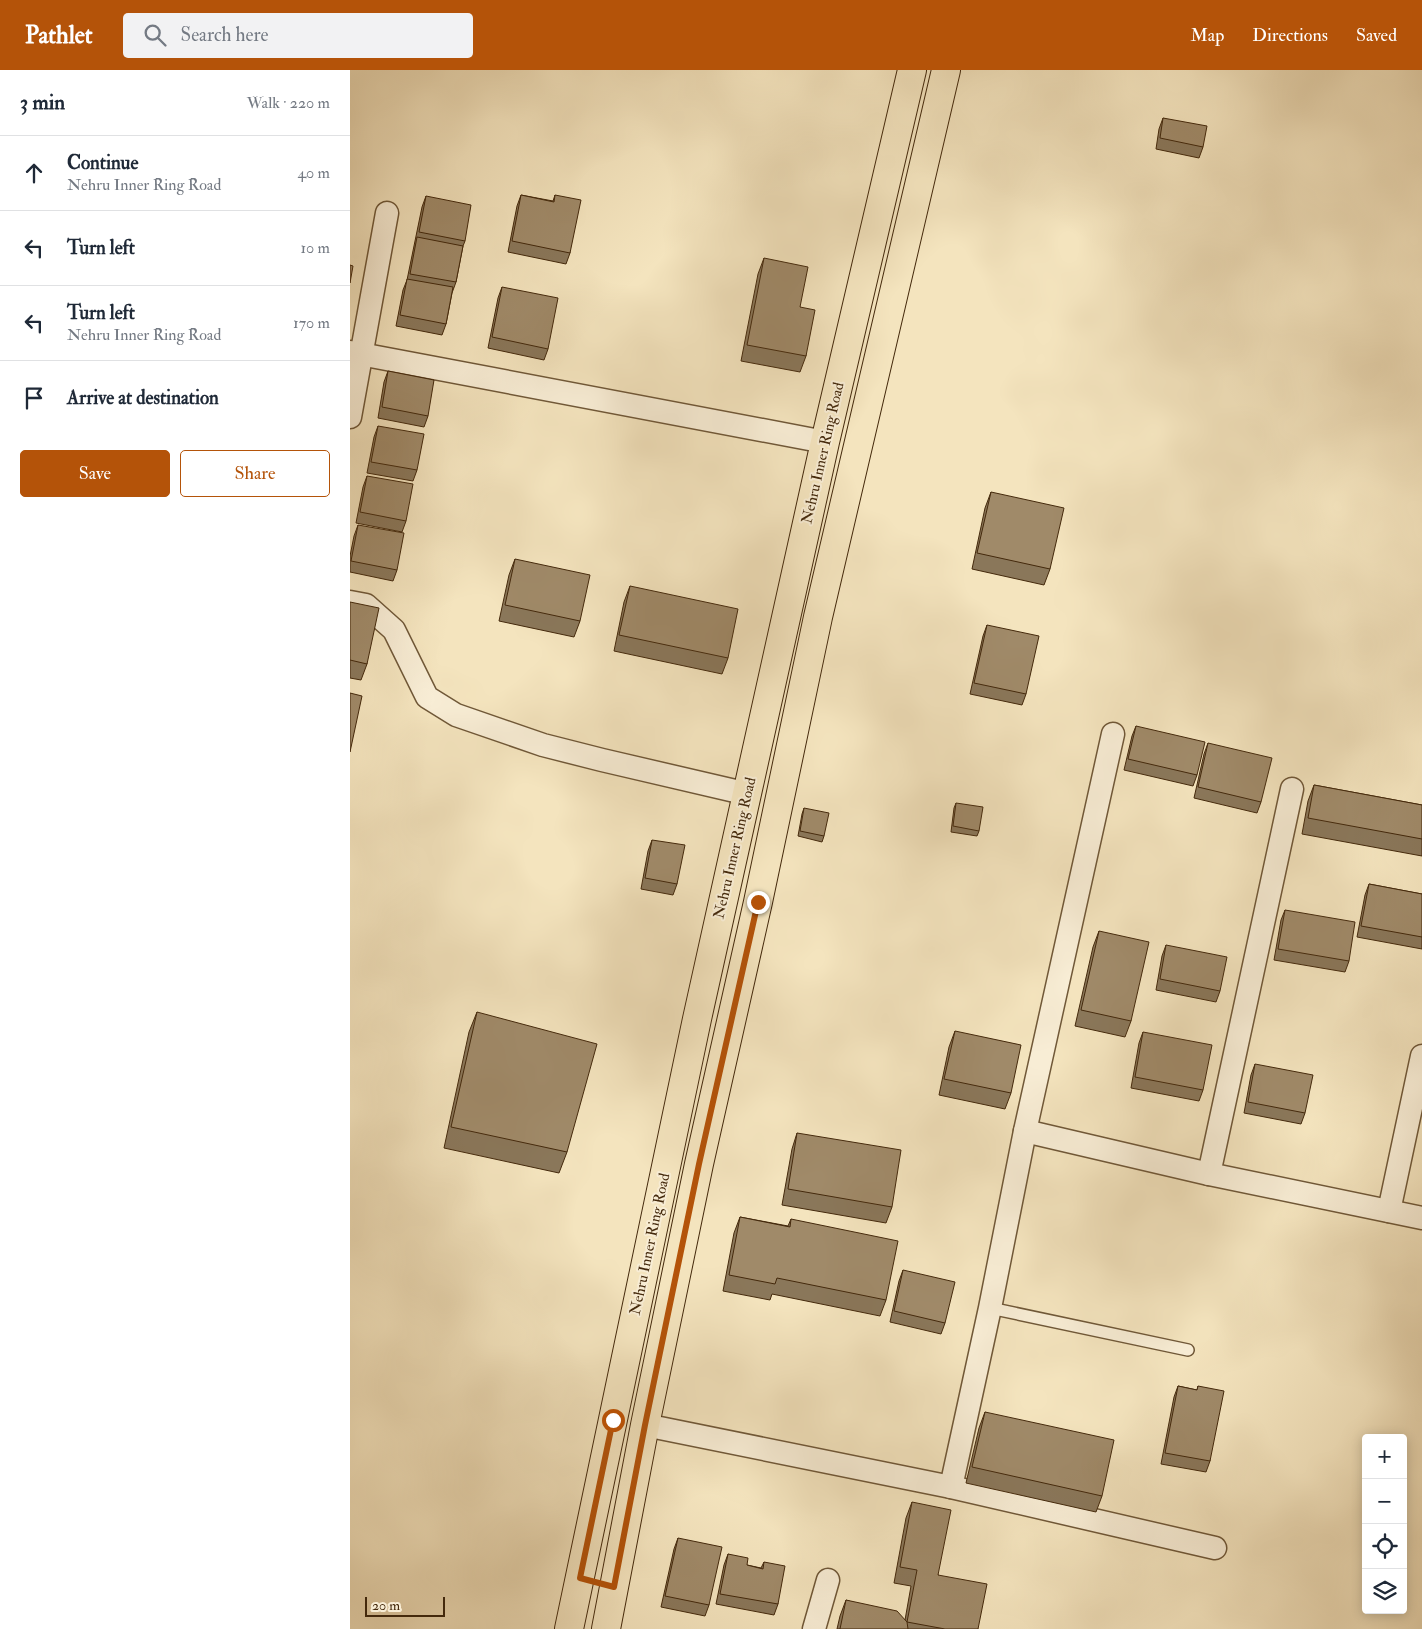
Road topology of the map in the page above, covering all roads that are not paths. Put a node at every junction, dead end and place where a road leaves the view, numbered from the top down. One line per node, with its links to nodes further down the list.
1 (912, 70): 6 (main road, Nehru Inner Ring Road)
2 (946, 70): 18 (main road, Nehru Inner Ring Road)
3 (387, 213): 4 (street)
4 (356, 353): 5 (street); 6 (street)
5 (350, 417)
6 (826, 442): 10 (main road, Nehru Inner Ring Road)
7 (350, 602): 10 (street)
8 (1113, 734): 12 (street)
9 (1292, 789): 13 (street)
10 (748, 794): 21 (main road, Nehru Inner Ring Road)
11 (1422, 1056): 14 (street)
12 (1025, 1131): 13 (street); 16 (street)
13 (1209, 1174): 14 (street)
14 (1388, 1212): 15 (street)
15 (1422, 1218)
16 (990, 1308): 17 (lane); 19 (street)
17 (1188, 1350)
18 (645, 1425): 19 (street); 23 (main road, Nehru Inner Ring Road)
19 (951, 1487): 20 (street)
20 (1215, 1548)
21 (580, 1578): 23 (main road); 24 (main road, Nehru Inner Ring Road)
22 (828, 1580): 26 (street)
23 (614, 1587): 25 (main road, Nehru Inner Ring Road)
24 (569, 1629)
25 (606, 1629)
26 (814, 1629)

